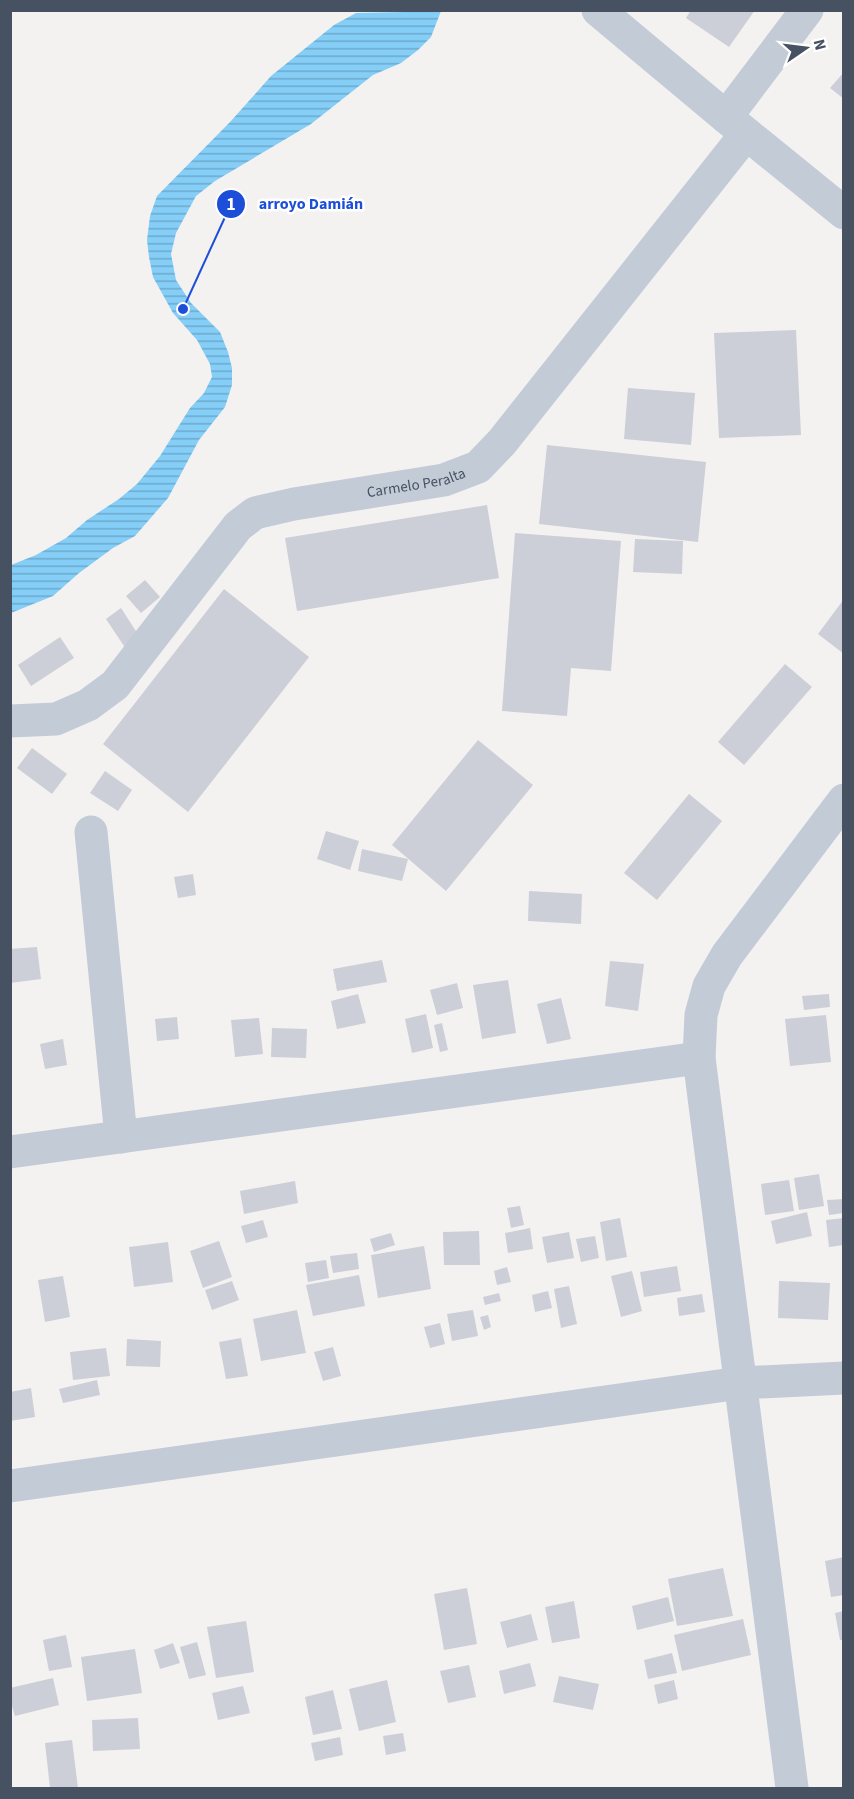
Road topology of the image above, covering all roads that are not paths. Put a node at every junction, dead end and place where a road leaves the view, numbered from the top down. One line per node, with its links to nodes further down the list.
1 (598, 10): 3 (street)
2 (807, 10): 3 (street, Carmelo Peralta)
3 (736, 126): 4 (street); 5 (street, Carmelo Peralta)
4 (843, 213)
5 (10, 721)
6 (843, 800): 8 (street)
7 (91, 832): 9 (street)
8 (699, 1058): 9 (street); 12 (street)
9 (121, 1137): 10 (street)
10 (10, 1152)
11 (843, 1378): 12 (street)
12 (740, 1383): 13 (street); 14 (street)
13 (10, 1486)
14 (792, 1788)

